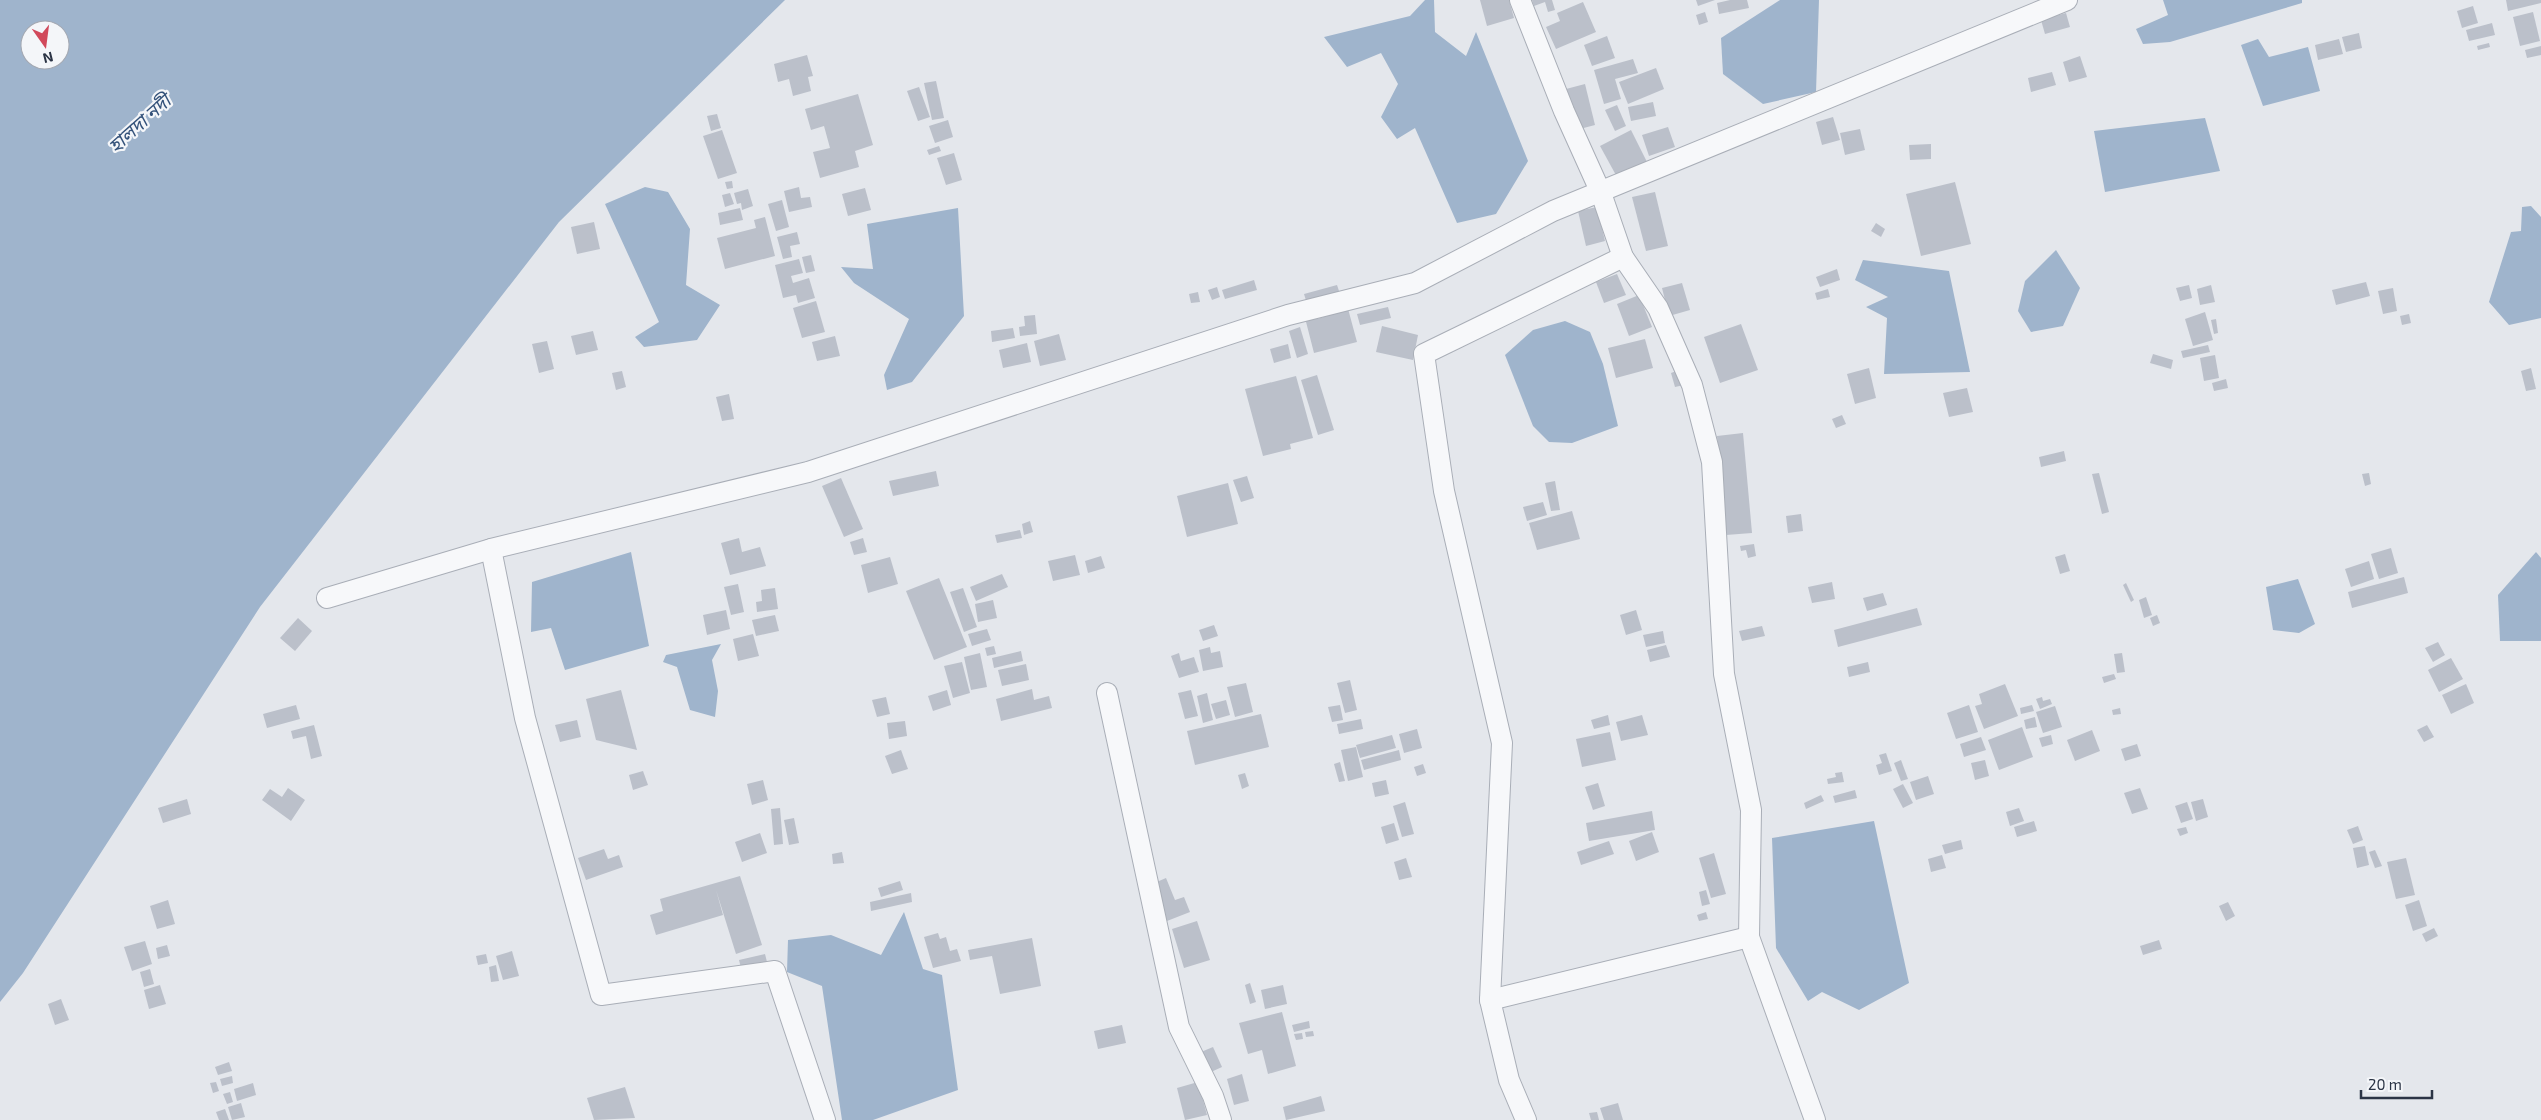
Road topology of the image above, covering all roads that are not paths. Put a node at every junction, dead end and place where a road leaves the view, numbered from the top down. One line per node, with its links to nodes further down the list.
1 (1520, 0): 3 (street)
2 (2067, 0): 3 (street)
3 (1601, 193): 4 (street); 5 (street)
4 (1623, 257): 8 (street); 9 (street)
5 (491, 548): 6 (street); 10 (street)
6 (326, 598)
7 (1107, 693): 11 (street)
8 (1749, 937): 9 (street); 13 (street)
9 (1490, 1000): 12 (street)
10 (825, 1120)
11 (1220, 1120)
12 (1526, 1120)
13 (1814, 1120)

